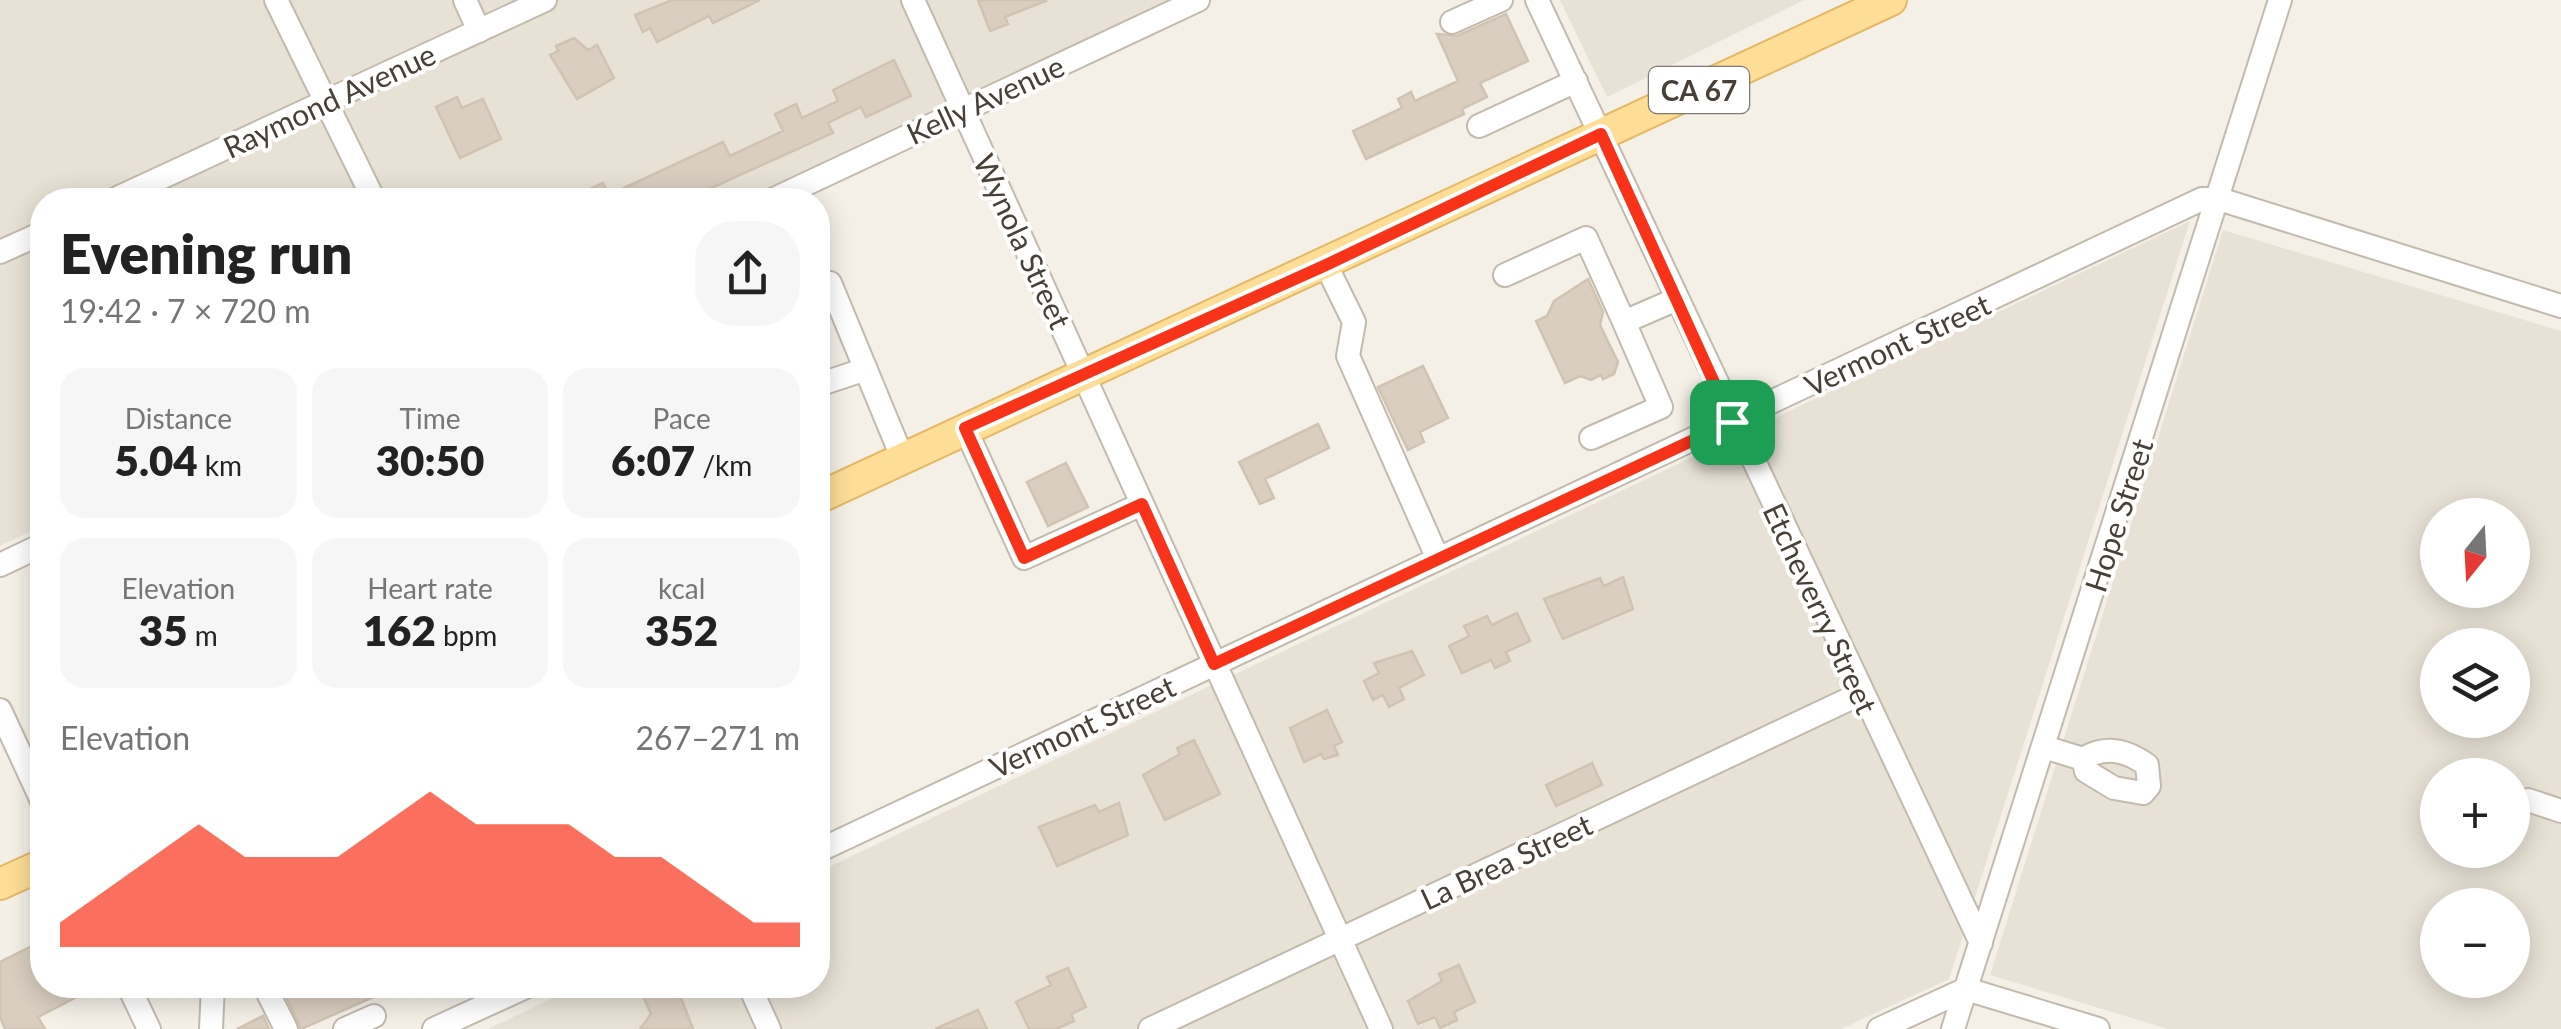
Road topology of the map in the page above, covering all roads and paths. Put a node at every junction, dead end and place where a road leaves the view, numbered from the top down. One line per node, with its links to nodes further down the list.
1 (276, 0): 13 (street)
2 (464, 0): 11 (street)
3 (545, 0): 11 (street, Raymond Avenue)
4 (913, 0): 14 (street, Wynola Street)
5 (1198, 0): 14 (street, Kelly Avenue)
6 (1502, 0): 10 (street)
7 (1537, 0): 12 (street, Etcheverry Street)
8 (1891, 0): 16 (main road, CA 67)
9 (2280, 0): 20 (street, Hope Street)
10 (1452, 22)
11 (479, 31): 13 (street, Raymond Avenue)
12 (1576, 81): 15 (street); 16 (street, Etcheverry Street)
13 (325, 102): 17 (street, Raymond Avenue); 18 (street)
14 (962, 110): 19 (street, Kelly Avenue); 30 (street, Wynola Street)
15 (1479, 126)
16 (1601, 134): 23 (main road, CA 67); 26 (street, Etcheverry Street)
17 (140, 188)
18 (368, 188)
19 (797, 188)
20 (2218, 199): 27 (street); 32 (street, Vermont Street); 44 (street, Hope Street)
21 (30, 238): 22 (street)
22 (0, 252)
23 (1326, 265): 30 (main road, CA 67); 39 (street)
24 (1506, 275): 28 (street)
25 (830, 283): 29 (street)
26 (1676, 298): 28 (street); 32 (street, Etcheverry Street)
27 (2561, 306)
28 (1624, 322): 34 (street)
29 (866, 369): 31 (street); 35 (street)
30 (1084, 372): 33 (main road, CA 67); 37 (street, Wynola Street)
31 (830, 381)
32 (1732, 422): 39 (street, Vermont Street); 42 (street, Etcheverry Street)
33 (965, 428): 35 (main road, CA 67); 37 (street)
34 (1590, 438)
35 (902, 457): 36 (main road, CA 67)
36 (830, 492)
37 (1142, 504): 41 (street, Wynola Street)
38 (30, 551): 40 (street)
39 (1438, 560): 41 (street, Vermont Street)
40 (0, 565)
41 (1214, 664): 49 (street, Vermont Street); 52 (street, Wynola Street)
42 (1862, 693): 52 (street, La Brea Street); 53 (street, Etcheverry Street)
43 (0, 710): 46 (street)
44 (2044, 746): 45 (street); 53 (street, Hope Street)
45 (2083, 759)
46 (30, 775)
47 (2530, 801): 48 (street)
48 (2561, 812)
49 (830, 845)
50 (30, 870): 51 (main road)
51 (0, 884)
52 (1340, 940): 67 (street, La Brea Street); 68 (street, Wynola Street)
53 (1981, 943): 54 (street, Hope Street)
54 (1966, 989): 69 (street); 70 (street, Hope Street); 71 (street)
55 (134, 998): 61 (street)
56 (212, 998): 62 (street)
57 (270, 998): 63 (street)
58 (502, 998): 65 (street)
59 (755, 998): 66 (street)
60 (374, 1016): 64 (street)
61 (149, 1029)
62 (211, 1029)
63 (286, 1029)
64 (346, 1029)
65 (434, 1029)
66 (769, 1029)
67 (1150, 1029)
68 (1381, 1029)
69 (1878, 1029)
70 (1953, 1029)
71 (2098, 1029)

